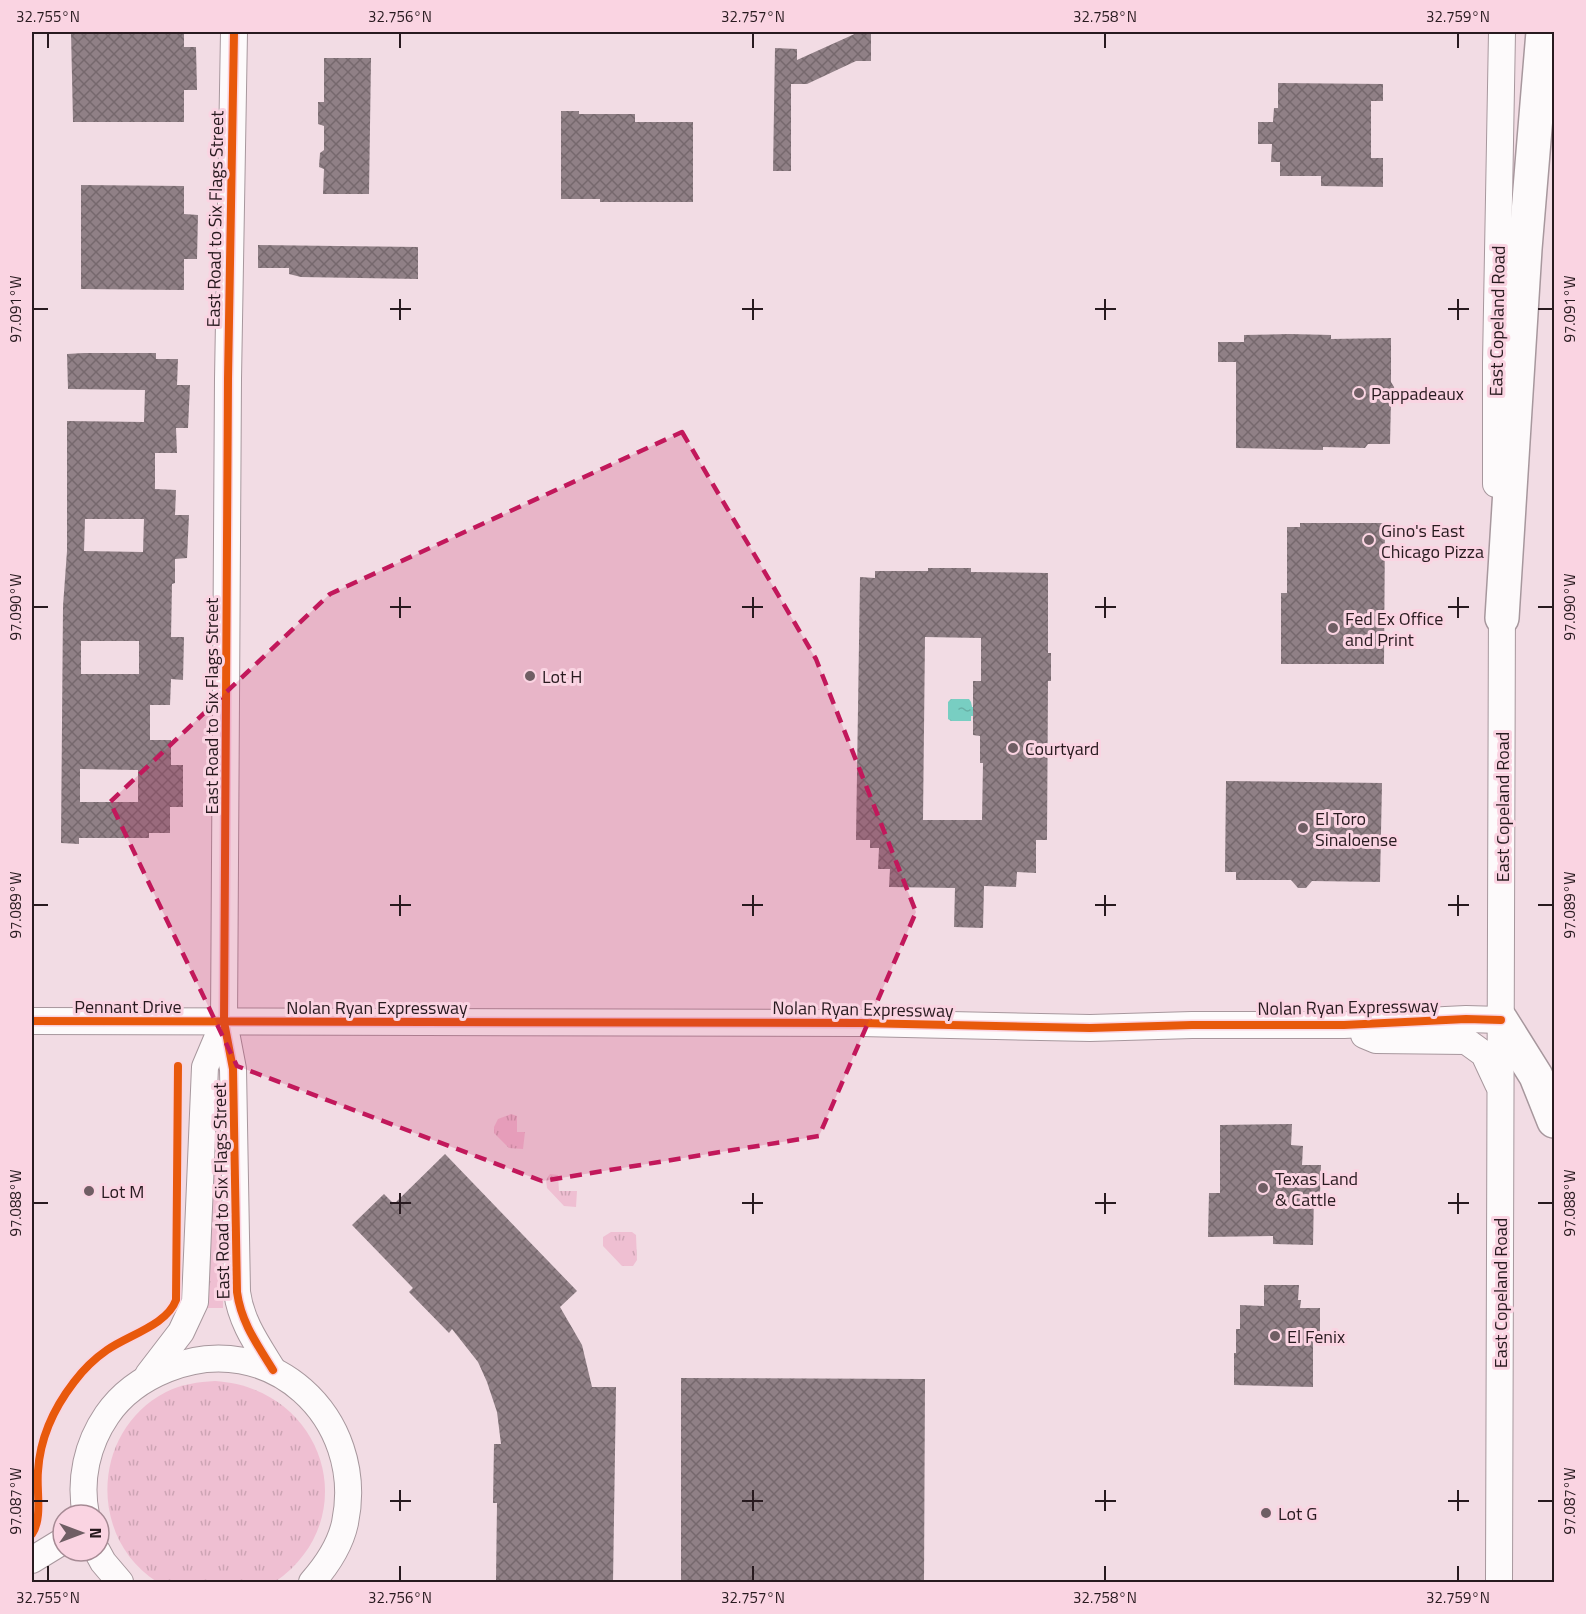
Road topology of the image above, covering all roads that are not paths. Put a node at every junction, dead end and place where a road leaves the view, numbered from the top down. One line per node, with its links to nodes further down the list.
1 (234, 32): 7 (street, East Road to Six Flags Street)
2 (1502, 32): 4 (street, East Copeland Road)
3 (1543, 32): 4 (highway)
4 (1502, 618): 5 (street, East Copeland Road)
5 (1501, 1020): 8 (street, Nolan Ryan Expressway); 9 (street, East Copeland Road); 10 (highway)
6 (32, 1021): 7 (street, Pennant Drive)
7 (224, 1022): 8 (street, Nolan Ryan Expressway); 11 (street, East Road to Six Flags Street); 12 (street, East Road to Six Flags Street)
8 (1344, 1026): 9 (street, Nolan Ryan Expressway)
9 (1501, 1091): 19 (street, East Copeland Road)
10 (1554, 1121)
11 (273, 1370): 12 (street); 18 (street)
12 (147, 1376): 13 (street)
13 (85, 1503)
14 (51, 1548): 15 (street)
15 (32, 1560)
16 (104, 1563): 17 (street)
17 (120, 1582)
18 (312, 1582)
19 (1499, 1582)

